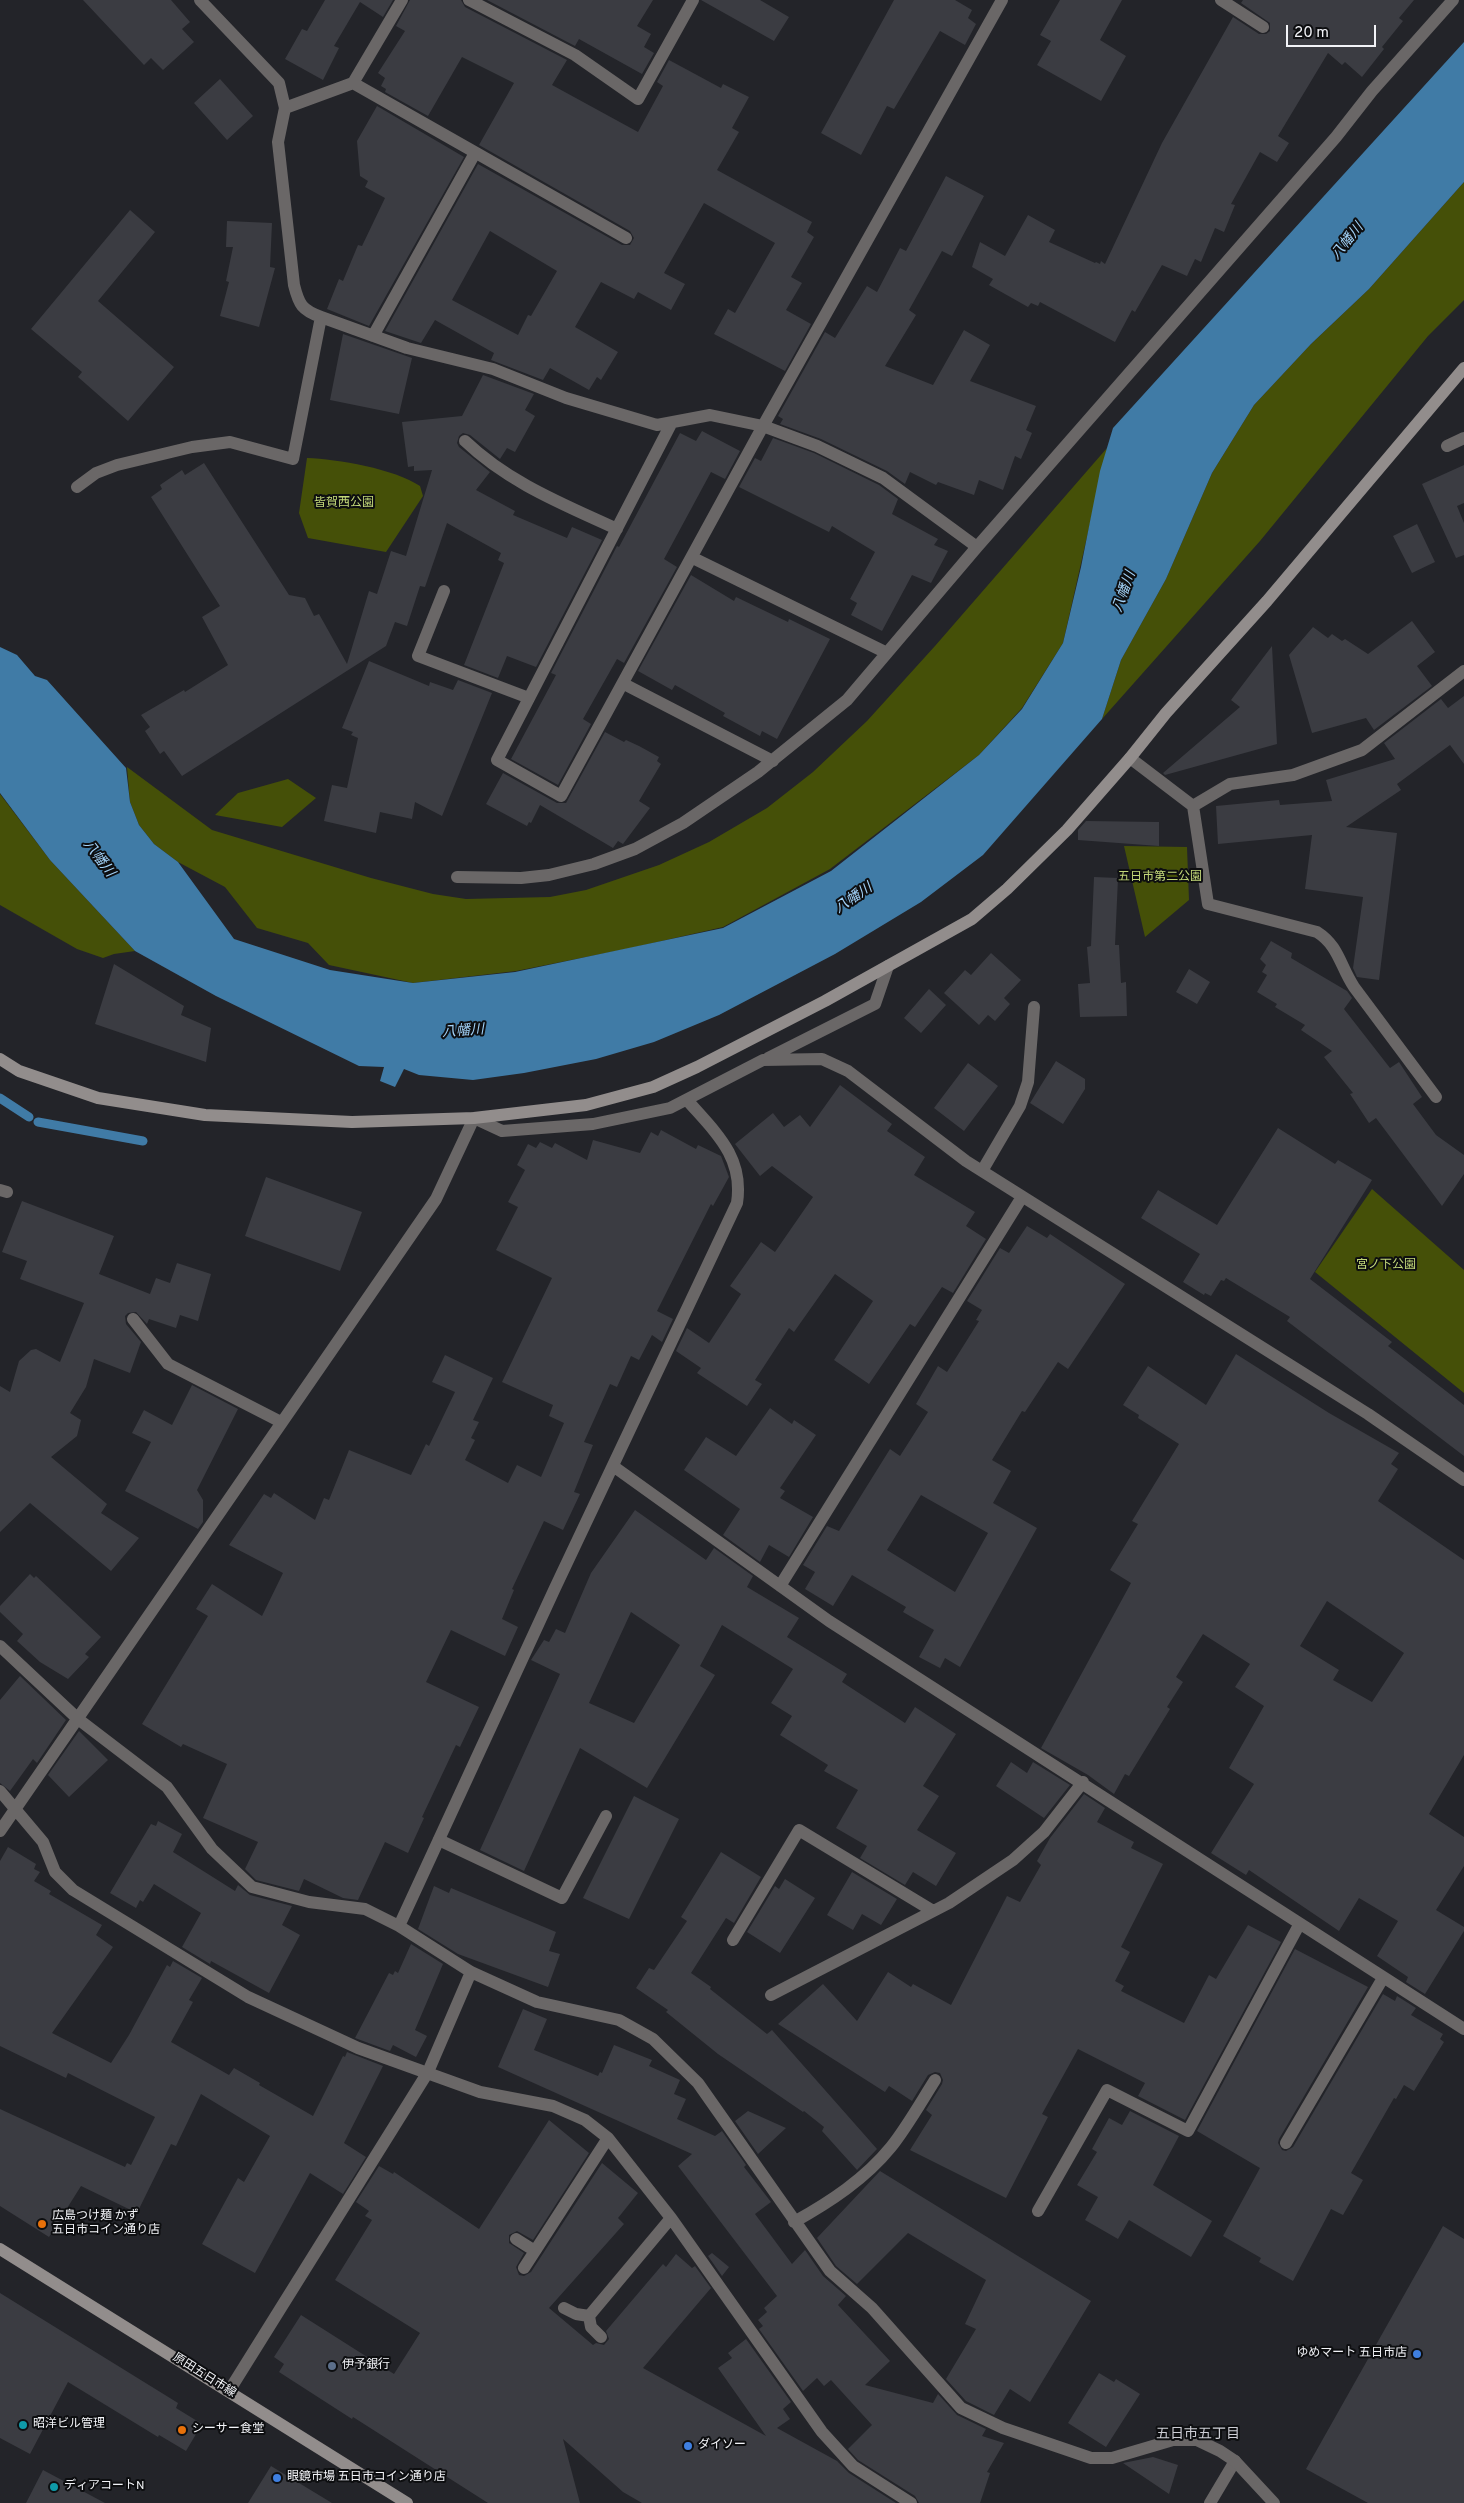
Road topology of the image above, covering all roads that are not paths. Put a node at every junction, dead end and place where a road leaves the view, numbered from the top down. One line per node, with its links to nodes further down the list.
1 (200, 0): 10 (street)
2 (402, 0): 9 (street)
3 (469, 0): 4 (street)
4 (693, 0)
5 (1002, 0): 17 (street)
6 (1221, 0): 8 (street)
7 (1453, 0): 23 (street)
8 (1263, 27)
9 (353, 83): 10 (street); 11 (street)
10 (285, 108): 13 (street)
11 (475, 152): 12 (street); 14 (street)
12 (626, 238)
13 (321, 317): 14 (street); 21 (street)
14 (373, 336): 16 (street)
15 (1464, 368): 30 (street)
16 (671, 424): 17 (street); 22 (street)
17 (763, 426): 23 (street); 24 (street)
18 (1464, 438): 20 (street)
19 (465, 441): 22 (street)
20 (1447, 446)
21 (77, 487)
22 (617, 529): 29 (street)
23 (977, 547): 26 (street)
24 (693, 558): 26 (street); 28 (street)
25 (444, 590): 29 (street)
26 (888, 653): 31 (street)
27 (1464, 671): 32 (street)
28 (624, 684): 29 (street); 31 (street)
29 (529, 698)
30 (1130, 758): 32 (street); 34 (street)
31 (773, 761): 33 (street)
32 (1193, 806): 38 (street)
33 (456, 876)
34 (888, 966): 37 (street); 40 (street)
35 (1034, 1007): 41 (street)
36 (0, 1059): 40 (street)
37 (764, 1060): 39 (street); 41 (street)
38 (1436, 1097)
39 (687, 1100): 40 (street); 45 (street)
40 (474, 1118): 44 (street)
41 (982, 1171): 42 (street)
42 (1022, 1197): 46 (street); 47 (street)
43 (133, 1319): 44 (street)
44 (281, 1422): 49 (street)
45 (613, 1466): 47 (street); 55 (street)
46 (1464, 1480)
47 (780, 1586): 50 (street)
48 (0, 1646): 49 (street)
49 (78, 1719): 52 (street); 58 (street)
50 (1083, 1782): 56 (street); 57 (street)
51 (0, 1791): 52 (street)
52 (15, 1809): 54 (street); 64 (street)
53 (606, 1816): 55 (street)
54 (0, 1832)
55 (439, 1840): 58 (street)
56 (933, 1911): 59 (street); 62 (street)
57 (1299, 1925): 61 (street); 68 (street)
58 (400, 1926): 60 (street)
59 (733, 1940)
60 (471, 1972): 64 (street); 70 (street)
61 (1383, 1978): 63 (street); 67 (street)
62 (771, 1995)
63 (1464, 2029)
64 (428, 2072): 66 (street); 78 (street)
65 (935, 2080): 70 (street)
66 (608, 2138): 69 (street); 73 (street)
67 (1286, 2143)
68 (1038, 2211)
69 (671, 2218): 76 (street); 81 (street)
70 (794, 2222): 79 (street)
71 (516, 2239): 73 (street)
72 (0, 2249): 78 (street, 原田五日市線)
73 (535, 2251): 74 (street)
74 (524, 2268)
75 (564, 2308): 76 (street)
76 (588, 2316): 77 (street)
77 (601, 2337)
78 (229, 2391): 80 (street, 原田五日市線)
79 (1235, 2461): 82 (street); 83 (street)
80 (408, 2503)
81 (911, 2503)
82 (1210, 2503)
83 (1274, 2503)

